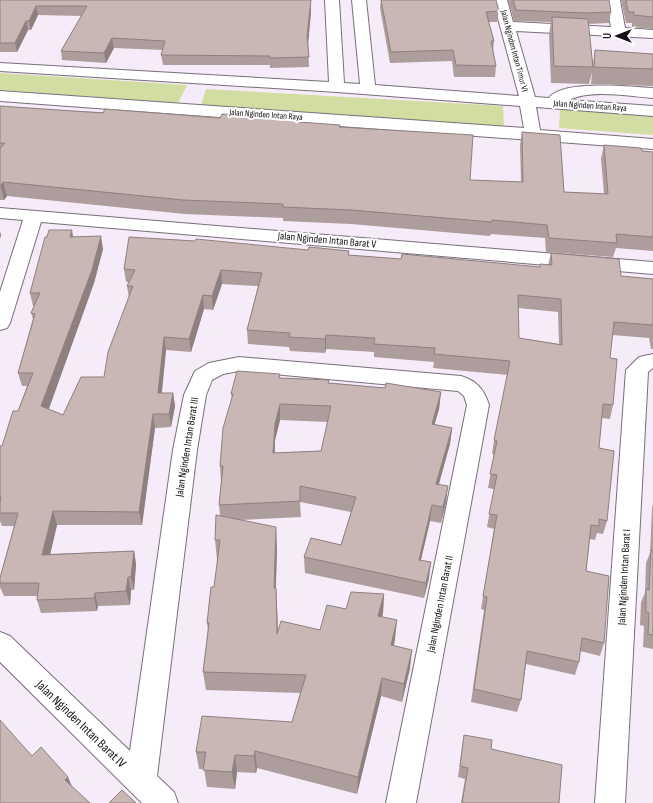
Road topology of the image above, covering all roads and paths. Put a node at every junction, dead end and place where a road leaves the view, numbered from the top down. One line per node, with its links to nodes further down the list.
1 (332, 0): 9 (street)
2 (359, 0): 10 (street)
3 (500, 0): 5 (street, Jalan Nginden Intan Timur VI)
4 (614, 0): 6 (street)
5 (508, 26): 6 (street); 13 (street, Jalan Nginden Intan Timur VI)
6 (619, 32): 7 (street)
7 (653, 34)
8 (0, 67): 9 (street, Jalan Nginden Intan Raya)
9 (337, 87): 10 (street, Jalan Nginden Intan Raya)
10 (368, 90): 13 (street, Jalan Nginden Intan Raya)
11 (653, 93): 14 (street)
12 (0, 96): 16 (street, Jalan Nginden Intan Raya)
13 (527, 102): 14 (street, Jalan Nginden Intan Raya); 16 (street)
14 (548, 103): 15 (street, Jalan Nginden Intan Raya)
15 (653, 111)
16 (533, 134): 17 (street, Jalan Nginden Intan Raya)
17 (653, 144)
18 (0, 213): 19 (street, Jalan Nginden Intan Barat V)
19 (34, 215): 20 (street, Jalan Nginden Intan Barat V); 21 (street)
20 (653, 268)
21 (0, 323)
22 (653, 361): 28 (street, Jalan Nginden Intan Barat I)
23 (478, 405): 25 (street, Jalan Nginden Intan Barat III); 27 (street, Jalan Nginden Intan Barat II)
24 (0, 644): 25 (street, Jalan Nginden Intan Barat IV)
25 (141, 782): 26 (street, Jalan Nginden Intan Barat IV)
26 (164, 803)
27 (402, 803)
28 (610, 803)

